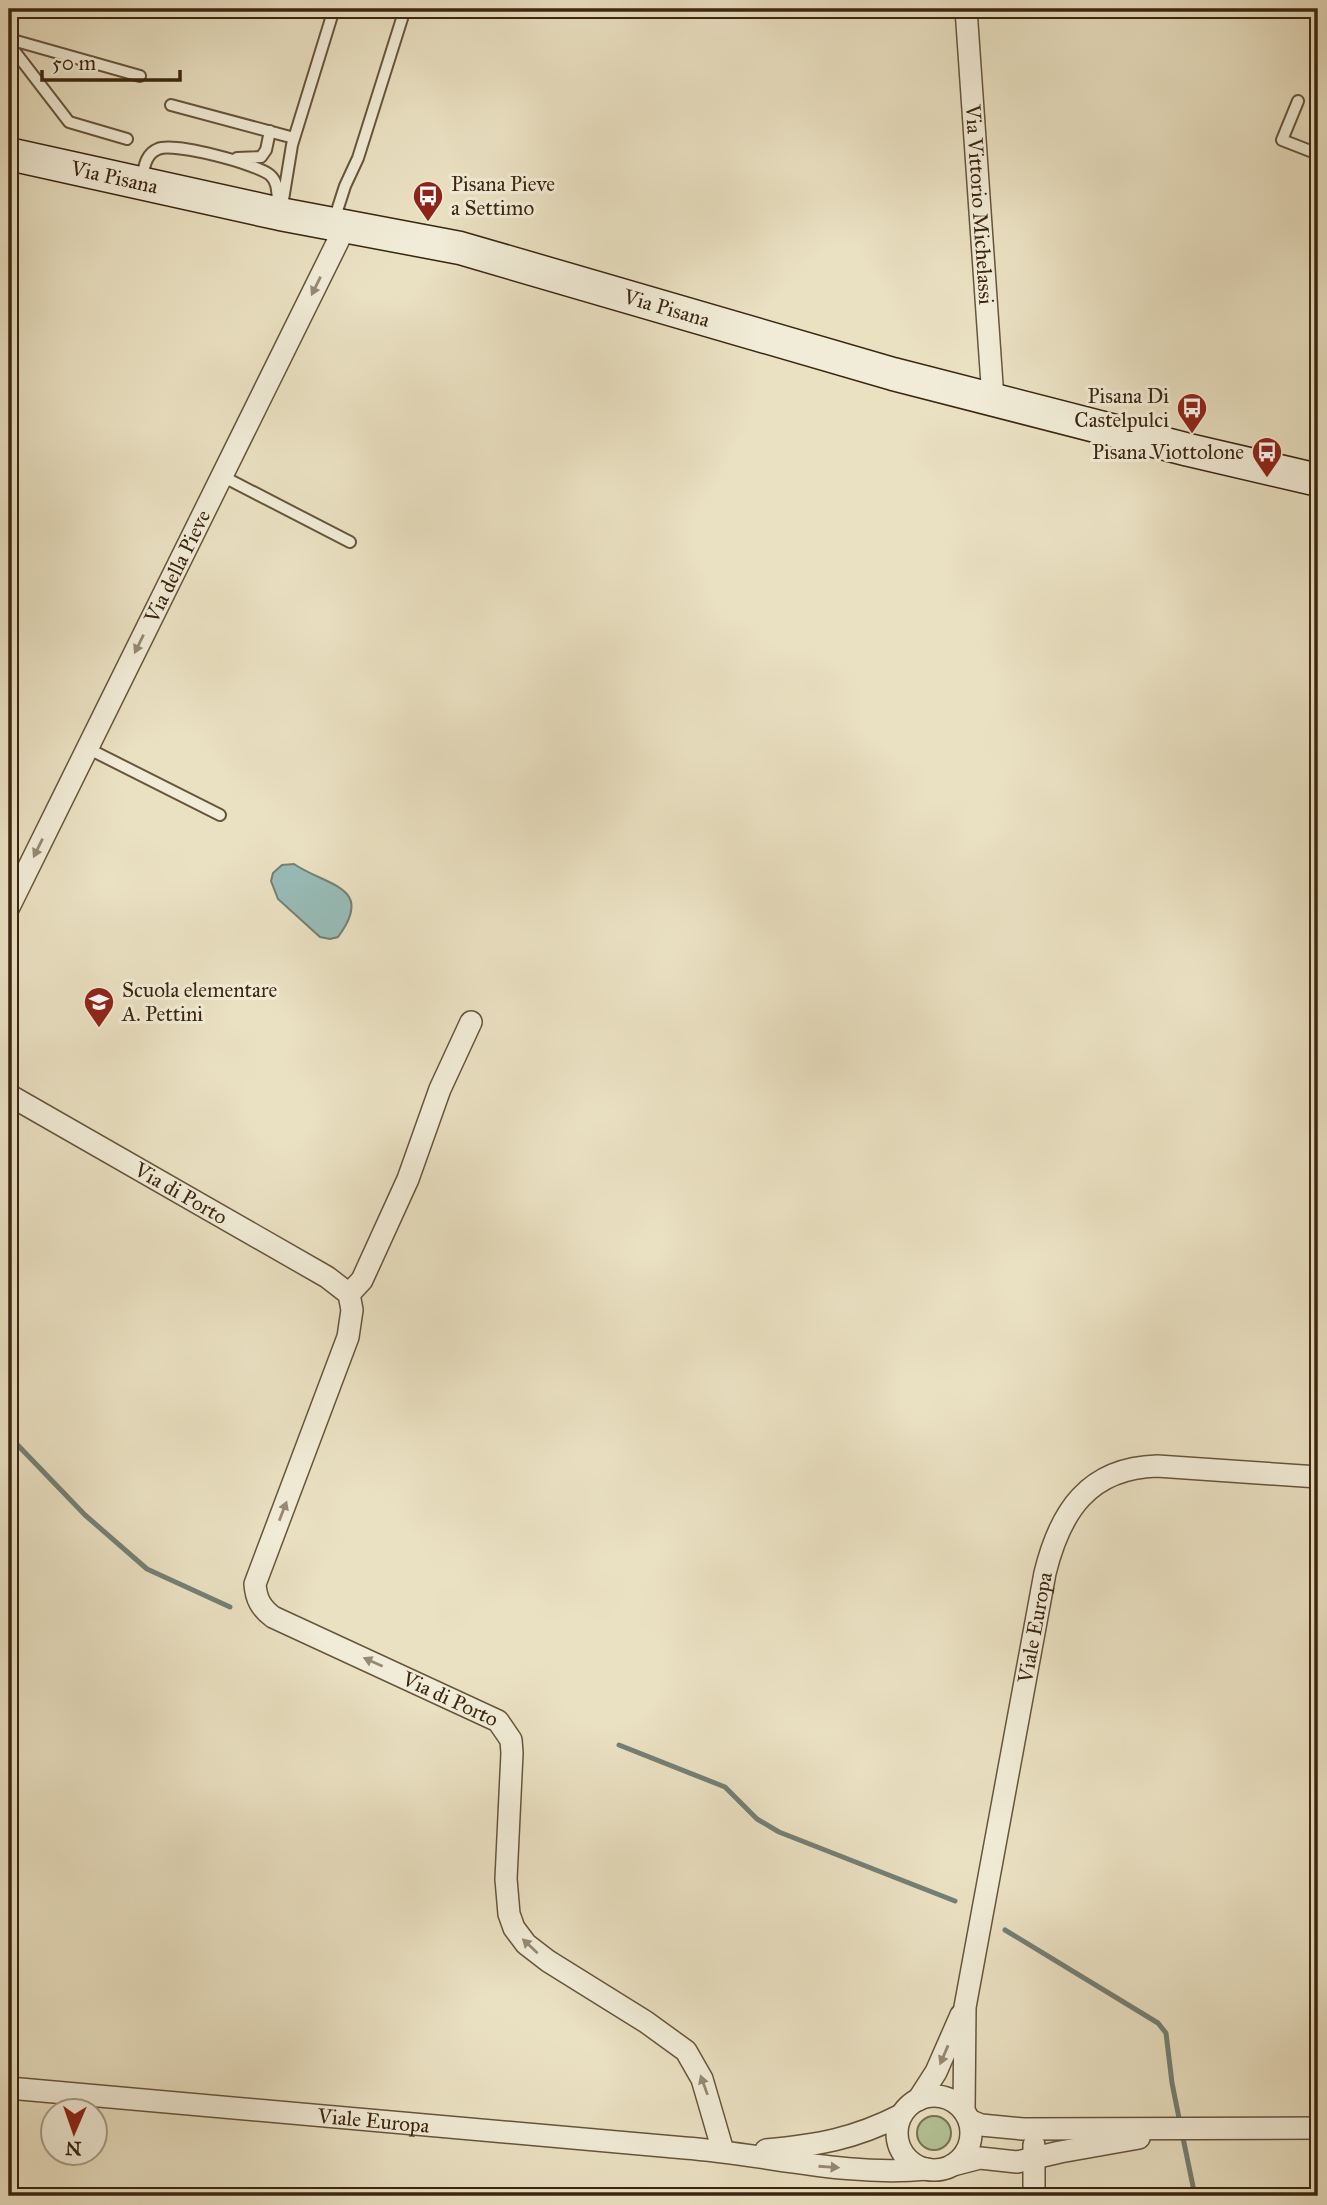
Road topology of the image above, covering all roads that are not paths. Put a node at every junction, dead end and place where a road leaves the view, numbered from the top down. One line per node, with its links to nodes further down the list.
1 (334, 9): 9 (lane)
2 (405, 9): 16 (lane)
3 (966, 9): 17 (street, Via Vittorio Michelassi)
4 (9, 42): 5 (lane); 10 (lane)
5 (140, 76)
6 (1298, 101): 12 (lane)
7 (171, 105): 8 (lane)
8 (270, 131): 9 (lane); 13 (lane)
9 (294, 138): 15 (lane)
10 (127, 139)
11 (9, 154): 14 (main road, Via Pisana)
12 (1318, 154)
13 (227, 158): 14 (lane); 15 (lane)
14 (141, 184): 15 (main road, Via Pisana)
15 (280, 214): 16 (main road, Via Pisana)
16 (339, 224): 17 (main road, Via Pisana); 18 (street, Via della Pieve, one-way to 18)
17 (993, 399): 19 (main road, Via Pisana)
18 (222, 476): 20 (lane); 21 (street, Via della Pieve, one-way to 21)
19 (1318, 480)
20 (350, 542)
21 (87, 748): 22 (lane); 23 (street, Via della Pieve, one-way to 23)
22 (220, 815)
23 (9, 907)
24 (471, 1022): 26 (street)
25 (9, 1095): 26 (street, Via di Porto)
26 (349, 1294): 36 (street, Via di Porto, one-way to 26)
27 (1318, 1477): 28 (street, Viale Europa)
28 (965, 2007): 30 (street, Viale Europa, one-way to 30); 32 (street, Viale Europa)
29 (9, 2088): 36 (street, Viale Europa)
30 (918, 2100): 31 (street); 32 (street)
31 (901, 2115): 36 (street, Viale Europa); 40 (street)
32 (966, 2116): 35 (street); 39 (street)
33 (1318, 2127): 34 (street)
34 (1199, 2129): 35 (street); 37 (street)
35 (1023, 2130): 37 (street)
36 (730, 2151): 40 (street, Viale Europa, one-way to 40)
37 (1035, 2158): 38 (street); 41 (street)
38 (1008, 2163): 39 (street); 41 (street)
39 (953, 2165): 40 (street)
40 (927, 2169)
41 (1032, 2196)

